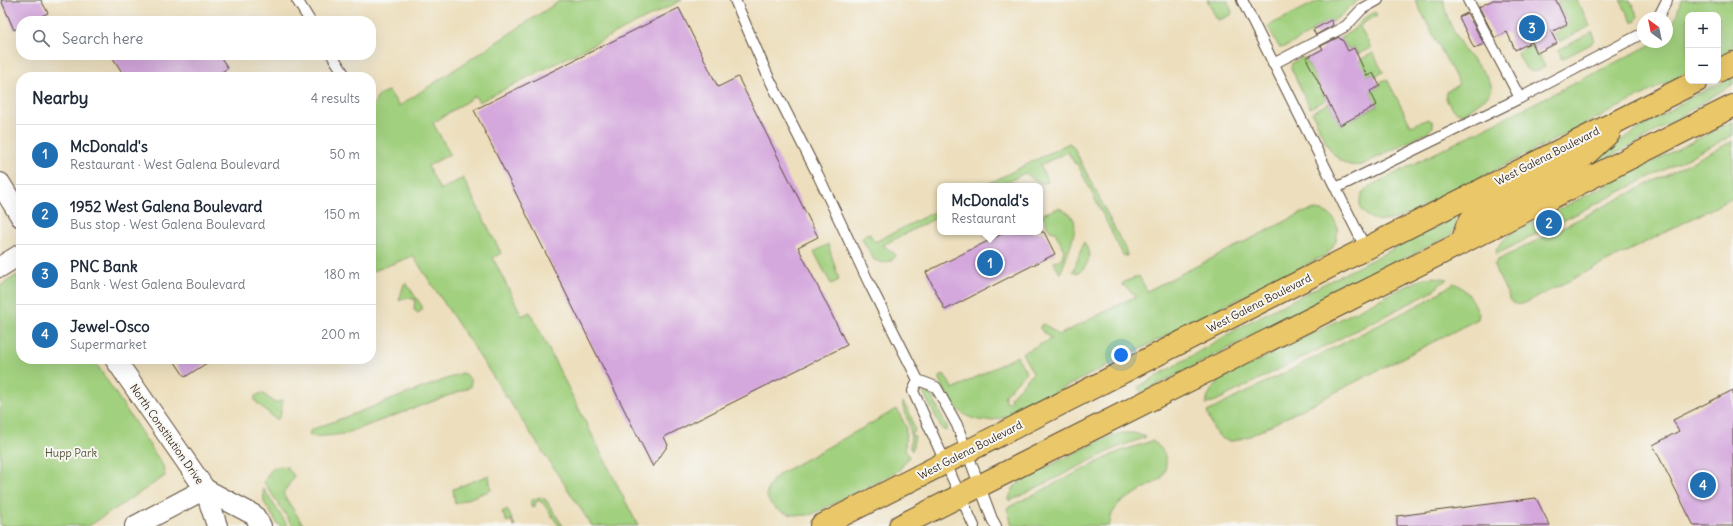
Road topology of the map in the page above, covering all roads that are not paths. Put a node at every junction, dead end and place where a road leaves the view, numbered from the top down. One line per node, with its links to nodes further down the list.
1 (735, 0): 27 (lane)
2 (1242, 0): 12 (lane)
3 (1378, 0): 12 (lane)
4 (1468, 0): 16 (lane)
5 (1667, 0): 7 (lane)
6 (299, 1): 8 (lane)
7 (1661, 12)
8 (307, 16)
9 (1637, 36): 16 (lane)
10 (335, 60): 14 (lane)
11 (1733, 63): 13 (main road)
12 (1273, 64): 20 (lane)
13 (1721, 69)
14 (343, 72)
15 (1691, 84): 18 (main road, West Galena Boulevard)
16 (1520, 98): 20 (lane)
17 (1733, 106): 22 (main road)
18 (1626, 117): 22 (main road); 23 (main road, West Galena Boulevard)
19 (0, 183): 21 (street)
20 (1336, 188): 23 (lane)
21 (16, 208)
22 (1462, 243): 31 (main road)
23 (1365, 247): 28 (main road, West Galena Boulevard)
24 (16, 257): 25 (street)
25 (0, 267)
26 (118, 364): 30 (street, North Constitution Drive)
27 (918, 380): 28 (lane); 29 (lane)
28 (967, 452): 29 (main road, West Galena Boulevard); 31 (lane)
29 (946, 462): 31 (lane); 35 (main road, West Galena Boulevard)
30 (205, 489): 32 (street); 33 (street, North Constitution Drive); 34 (street, North Constitution Drive)
31 (970, 490): 36 (main road); 37 (lane); 38 (lane)
32 (135, 526)
33 (217, 526)
34 (261, 526)
35 (821, 526)
36 (900, 526)
37 (974, 526)
38 (996, 526)

